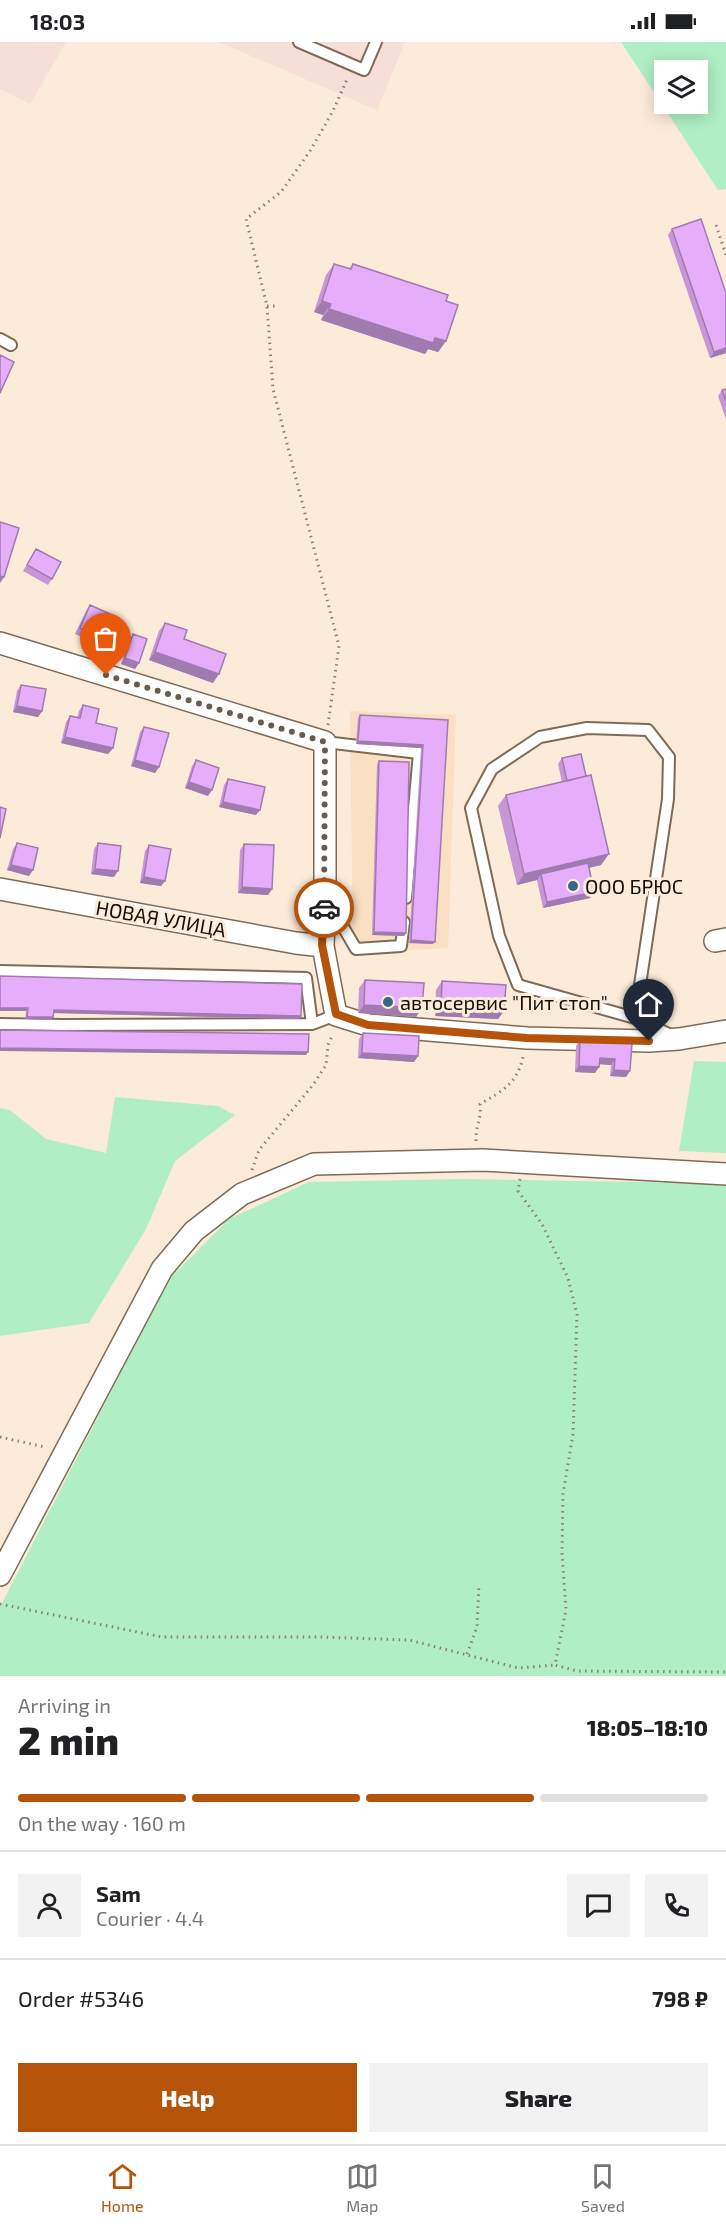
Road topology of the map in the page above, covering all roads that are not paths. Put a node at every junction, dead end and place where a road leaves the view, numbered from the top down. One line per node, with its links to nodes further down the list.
1 (299, 42): 2 (lane)
2 (375, 42)
3 (0, 339): 4 (lane)
4 (11, 345)
5 (0, 643): 6 (street)
6 (325, 742): 8 (street); 8 (lane)
7 (0, 889): 9 (street, НОВАЯ УЛИЦА)
8 (325, 896): 9 (street)
9 (322, 945): 11 (street)
10 (0, 971): 14 (lane)
11 (336, 1014): 14 (lane); 16 (street)
12 (635, 1018): 12 (lane); 16 (lane)
13 (0, 1024): 14 (lane)
14 (312, 1024)
15 (726, 1031): 16 (street)
16 (679, 1039)
17 (726, 1174): 18 (street)
18 (0, 1575)

